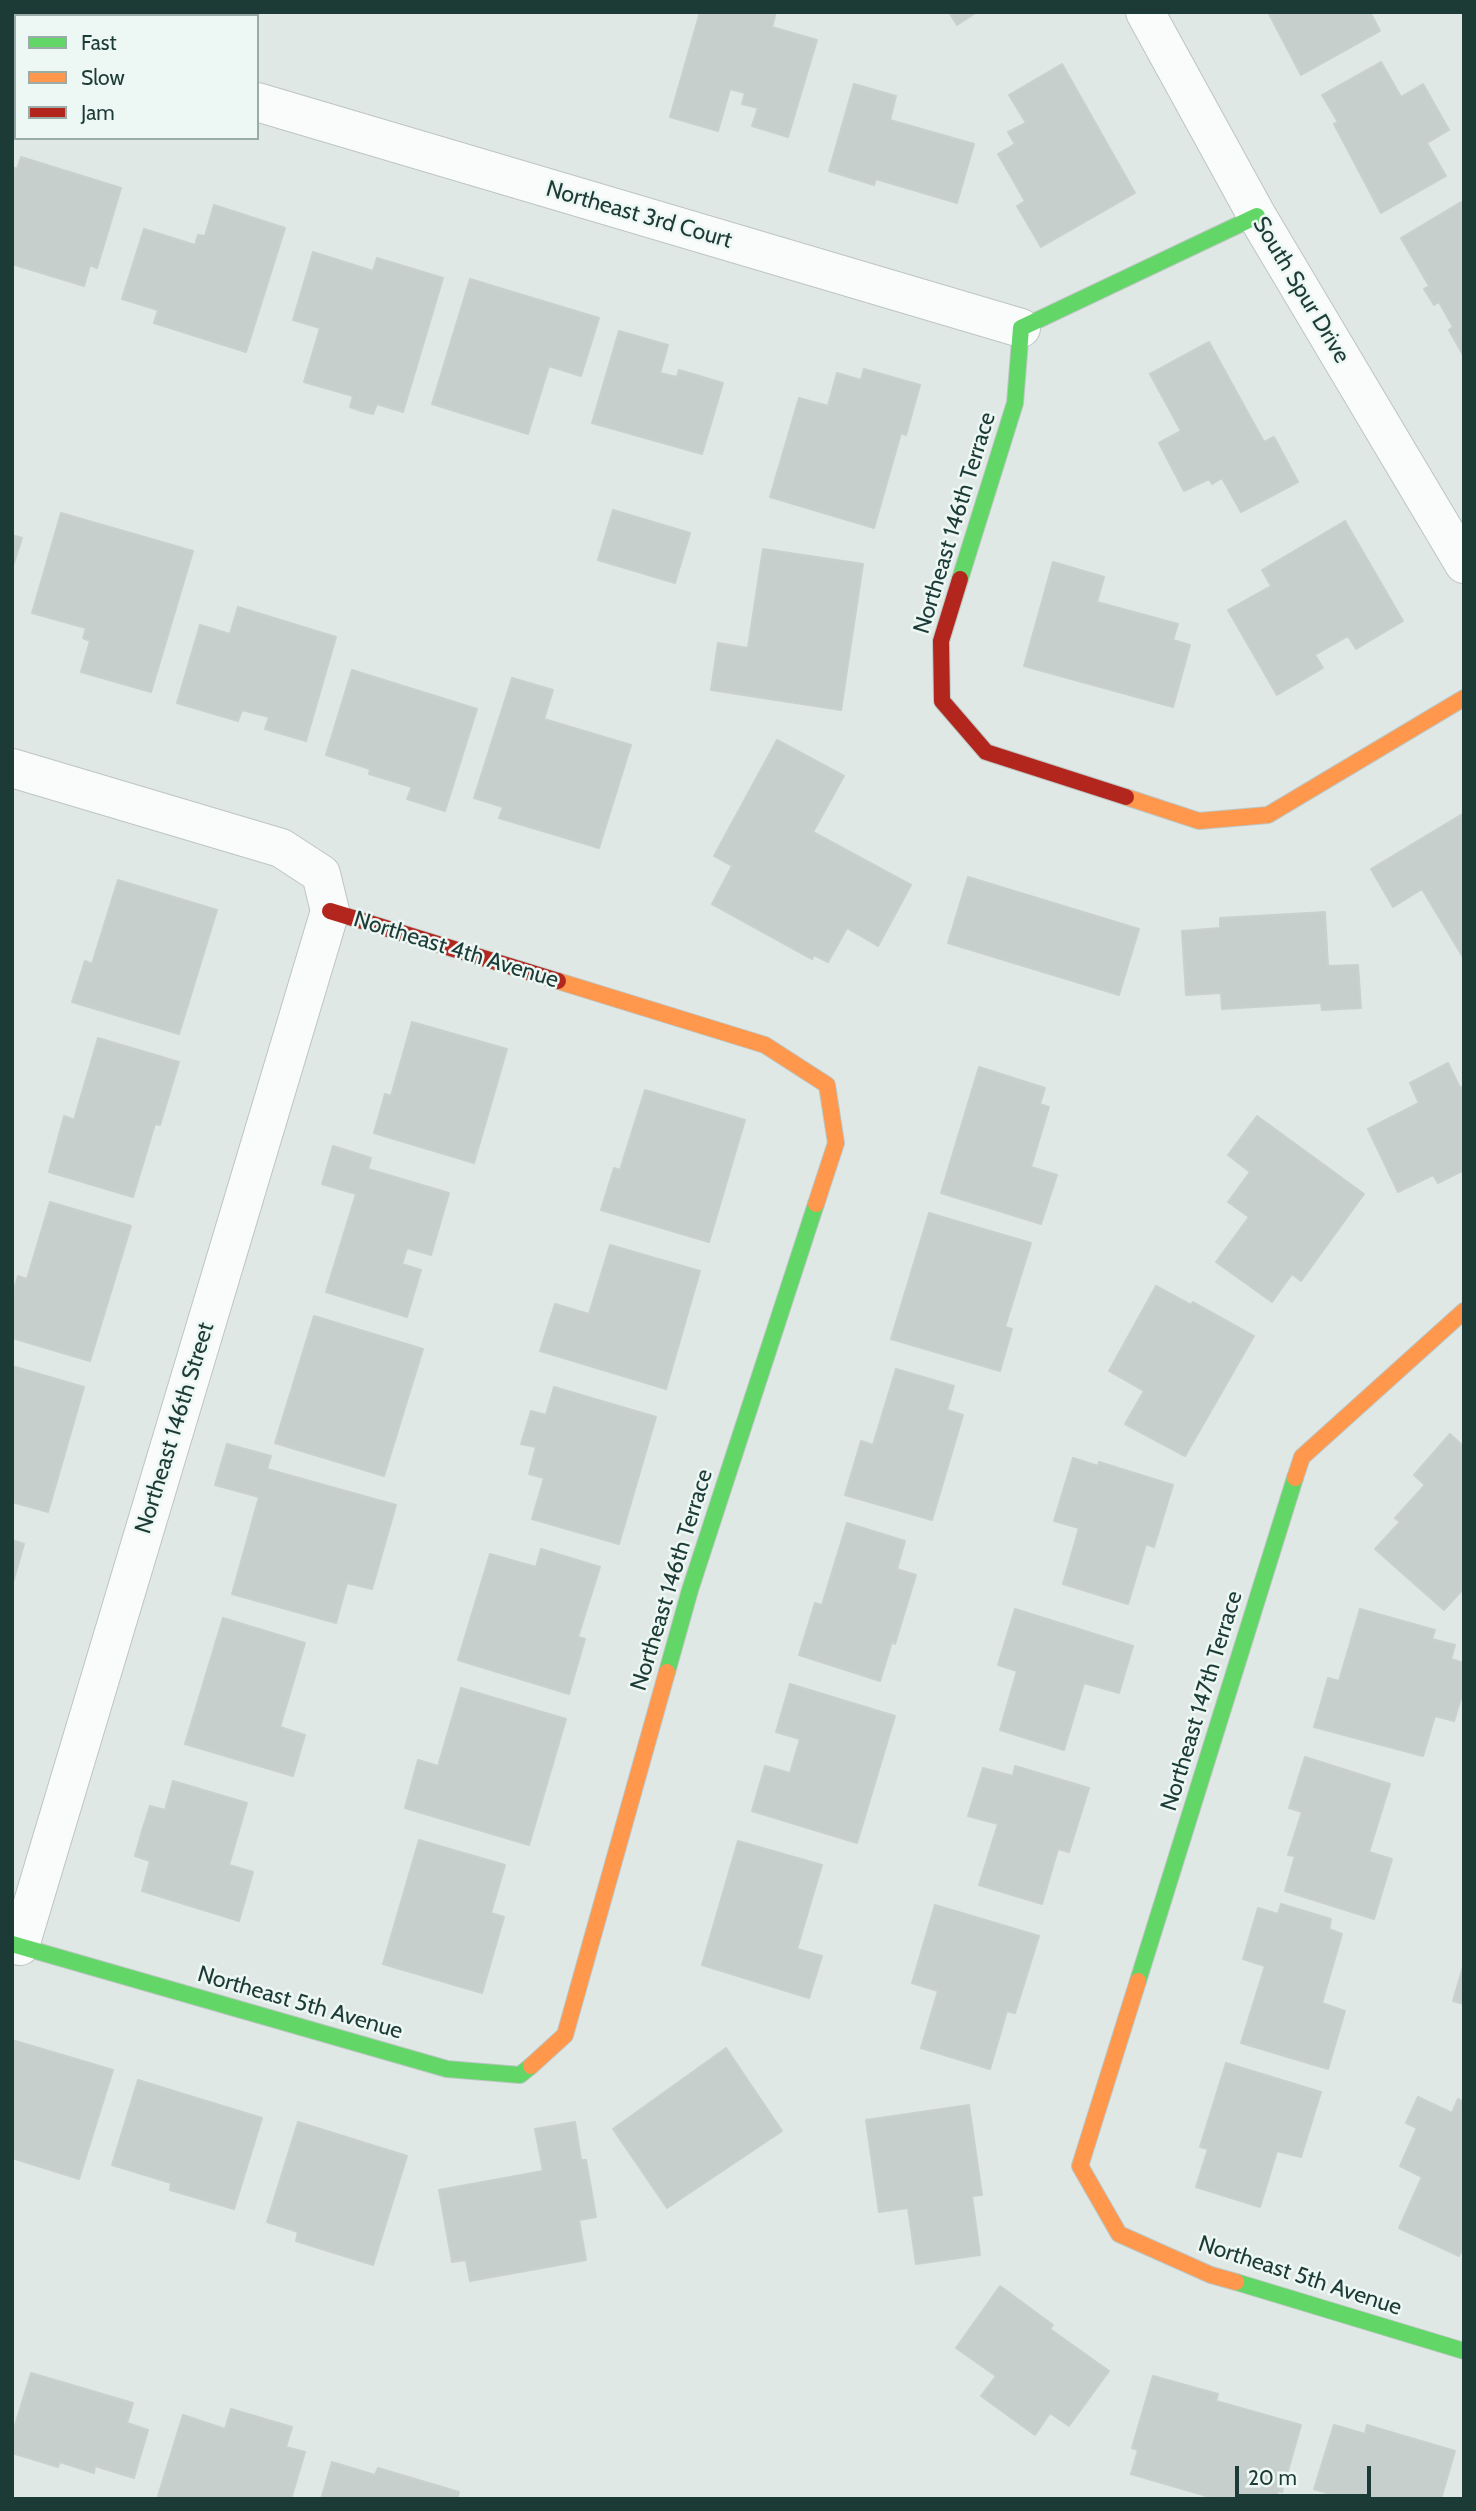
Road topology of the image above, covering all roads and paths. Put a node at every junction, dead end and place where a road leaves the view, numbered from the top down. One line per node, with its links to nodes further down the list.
1 (1145, 12): 3 (street, South Spur Drive)
2 (259, 103): 4 (street, Northeast 3rd Court)
3 (1257, 216): 4 (street); 5 (street, South Spur Drive)
4 (1021, 328): 6 (street, Northeast 146th Terrace)
5 (1464, 564)
6 (1464, 698)
7 (12, 768): 8 (street, Northeast 4th Avenue)
8 (330, 911): 9 (street, Northeast 4th Avenue); 11 (street, Northeast 146th Street)
9 (836, 1143): 12 (street, Northeast 146th Terrace)
10 (1464, 1311): 13 (street, Northeast 147th Terrace)
11 (16, 1945): 12 (street, Northeast 5th Avenue)
12 (565, 2035)
13 (1080, 2166): 14 (street, Northeast 5th Avenue)
14 (1464, 2351)

